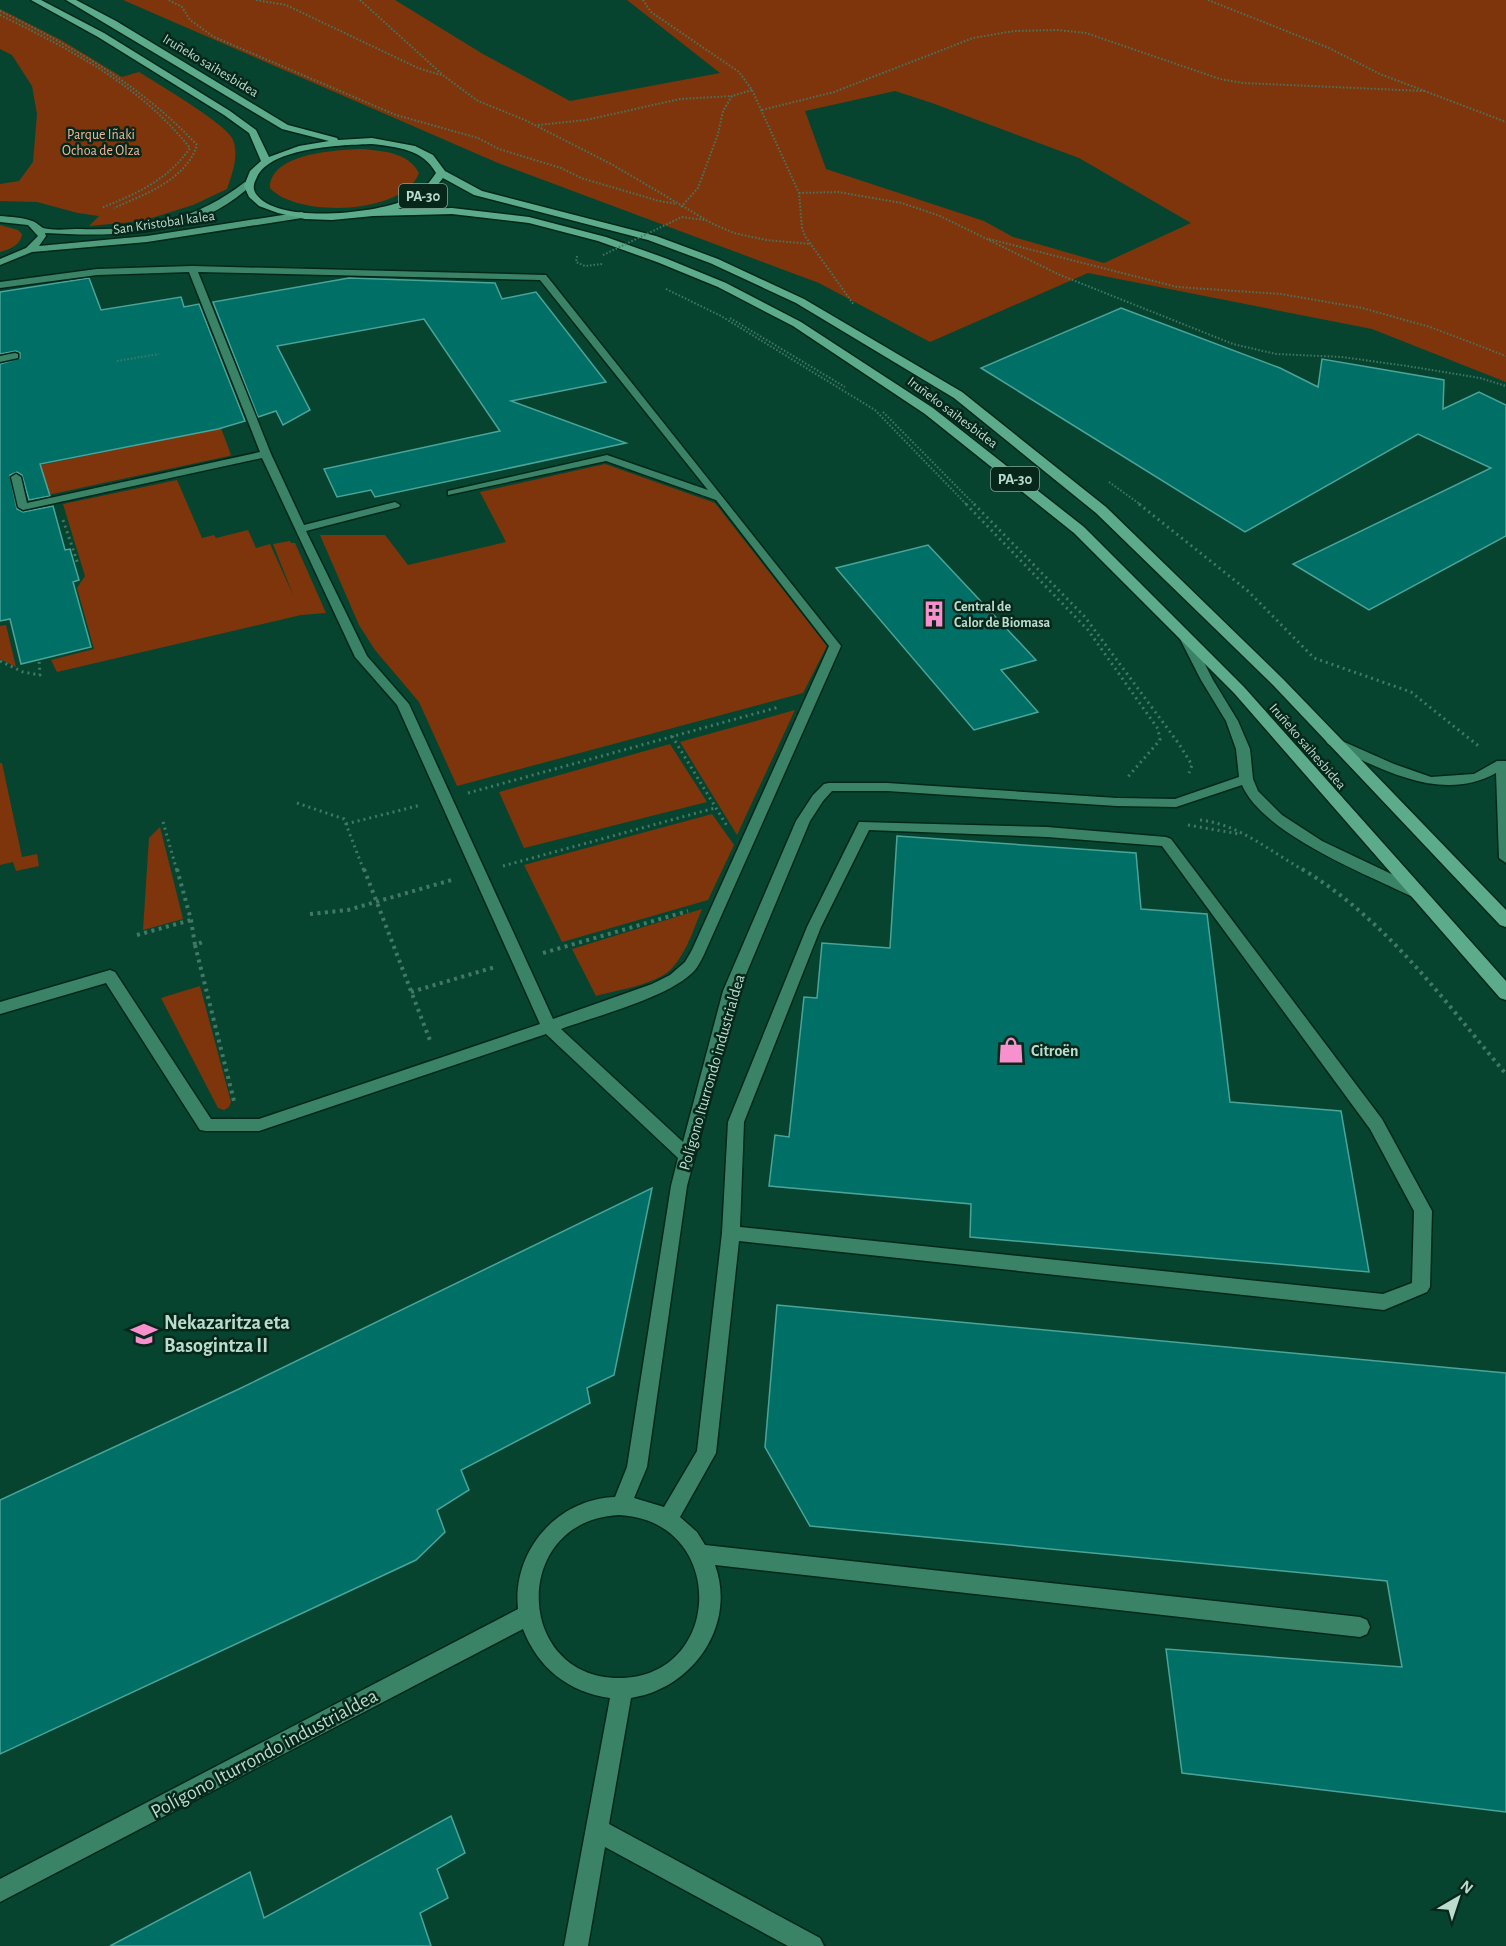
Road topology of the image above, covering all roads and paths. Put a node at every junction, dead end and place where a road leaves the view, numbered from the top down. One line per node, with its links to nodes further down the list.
1 (35, 0): 18 (highway, Iruñeko saihesbidea)
2 (70, 0): 17 (highway, Iruñeko saihesbidea / PA-30)
3 (169, 0): 22 (path)
4 (256, 0): 10 (path)
5 (360, 0): 10 (path)
6 (643, 0): 11 (path)
7 (1208, 0): 12 (path)
8 (0, 11): 24 (path)
9 (0, 15): 30 (path)
10 (444, 76): 16 (path)
11 (752, 90): 13 (path); 14 (path)
12 (1424, 91): 14 (path); 15 (path)
13 (732, 96): 16 (path); 23 (path)
14 (762, 110): 21 (path)
15 (1506, 122)
16 (536, 125): 22 (path)
17 (342, 142): 18 (highway, PA-30); 19 (highway, PA-30)
18 (266, 162): 20 (highway)
19 (441, 173): 25 (highway, PA-30); 61 (highway, Iruñeko saihesbidea / PA-30)
20 (248, 184): 26 (highway, PA-30); 30 (main road, San Kristobal kalea)
21 (799, 193): 31 (path); 32 (path)
22 (676, 204): 23 (path)
23 (681, 207): 28 (path)
24 (112, 209)
25 (374, 213): 26 (highway, PA-30); 56 (highway, Iruñeko saihesbidea / PA-30)
26 (302, 215): 33 (main road, San Kristobal kalea)
27 (0, 219): 29 (main road, San Kristobal kalea)
28 (704, 220): 32 (path); 34 (path, bridge)
29 (40, 230): 30 (main road, San Kristobal kalea); 33 (main road)
30 (72, 232)
31 (979, 237): 43 (path); 46 (path)
32 (812, 244): 40 (path)
33 (29, 250): 35 (main road, San Kristobal kalea)
34 (603, 255)
35 (0, 262)
36 (192, 269): 37 (street); 47 (street); 51 (street)
37 (0, 285)
38 (669, 285): 63 (path)
39 (663, 287): 66 (path)
40 (859, 313)
41 (159, 354): 45 (path)
42 (15, 356): 44 (street)
43 (1506, 356)
44 (0, 359)
45 (117, 361)
46 (1506, 386)
47 (266, 454): 52 (street); 54 (street)
48 (16, 477): 52 (street)
49 (1103, 477): 62 (path)
50 (452, 493): 51 (street)
51 (720, 498): 59 (street)
52 (56, 500): 55 (path)
53 (395, 505): 54 (street)
54 (300, 529): 65 (street)
55 (78, 564)
56 (1184, 636): 64 (street); 75 (highway, Iruñeko saihesbidea / PA-30)
57 (39, 659): 58 (path)
58 (0, 661)
59 (812, 698): 60 (path); 77 (street)
60 (672, 736): 65 (path); 74 (path)
61 (1334, 741): 62 (street); 80 (highway, Iruñeko saihesbidea / PA-30)
62 (1502, 764): 73 (street)
63 (1186, 777)
64 (1246, 779): 66 (street, Polígono Iturrondo industrialdea); 75 (street)
65 (446, 798): 70 (path); 74 (street)
66 (1109, 801): 92 (street, Polígono Iturrondo industrialdea)
67 (297, 803): 70 (path)
68 (1196, 820): 72 (path)
69 (163, 822): 79 (path)
70 (346, 824): 76 (path)
71 (1178, 824): 72 (path)
72 (1243, 835): 90 (path)
73 (1506, 858)
74 (479, 872): 76 (path); 84 (street)
75 (1418, 893): 86 (highway, Iruñeko saihesbidea / PA-30)
76 (377, 900): 78 (path); 85 (path)
77 (720, 901): 84 (path); 88 (street)
78 (310, 914)
79 (191, 920): 81 (path); 83 (path)
80 (1506, 921)
81 (137, 935)
82 (203, 942): 83 (path)
83 (195, 945): 91 (path)
84 (519, 960): 85 (path); 88 (street)
85 (411, 992): 89 (path)
86 (1506, 993)
87 (0, 1008): 88 (street)
88 (549, 1027): 92 (street)
89 (433, 1048)
90 (1506, 1074)
91 (235, 1106)
92 (687, 1156): 94 (street, Polígono Iturrondo industrialdea)
93 (731, 1233): 93 (street); 95 (street)
94 (621, 1505): 95 (street); 97 (street)
95 (668, 1519): 96 (street)
96 (701, 1554): 98 (street); 99 (street)
97 (528, 1615): 99 (street); 101 (street, Polígono Iturrondo industrialdea)
98 (1360, 1627)
99 (622, 1688): 100 (street)
100 (597, 1830): 102 (street); 103 (street)
101 (0, 1890)
102 (576, 1946)
103 (812, 1946)

